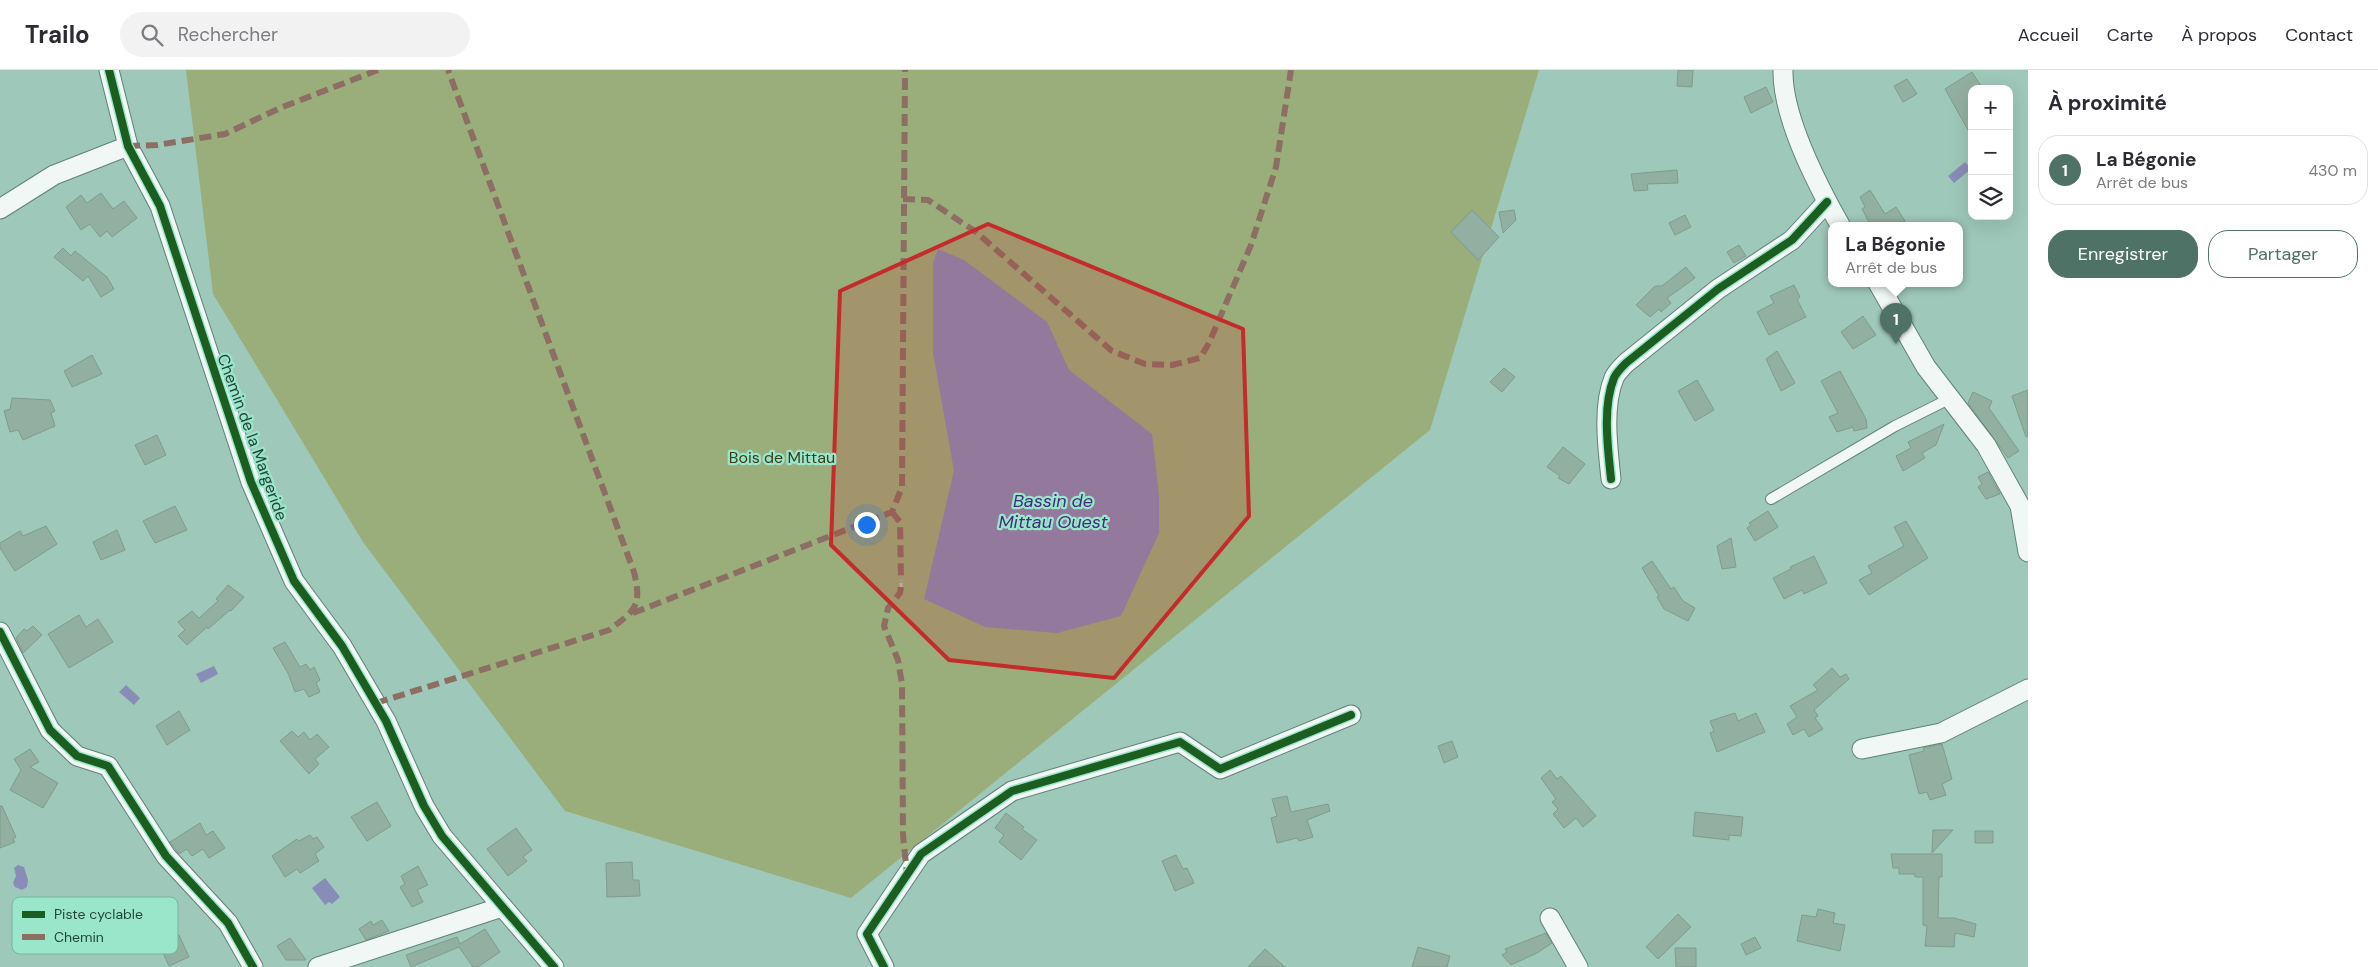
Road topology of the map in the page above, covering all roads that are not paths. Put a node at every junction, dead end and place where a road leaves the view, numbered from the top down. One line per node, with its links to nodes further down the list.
1 (109, 70): 3 (street, Chemin de la Margeride)
2 (1783, 70): 4 (street)
3 (128, 146): 5 (street); 16 (street, Chemin de la Margeride)
4 (1827, 202): 6 (street); 9 (street)
5 (0, 209)
6 (1838, 222)
7 (1880, 287): 8 (street)
8 (1951, 398): 10 (lane); 11 (street)
9 (1612, 479)
10 (1771, 499)
11 (2028, 552)
12 (0, 632): 18 (street)
13 (2028, 689): 15 (street)
14 (1351, 715): 21 (street)
15 (1862, 749)
16 (502, 907): 19 (street); 20 (street, Chemin de la Margeride)
17 (1550, 918): 22 (street)
18 (253, 967)
19 (318, 967)
20 (554, 967)
21 (884, 967)
22 (1578, 967)

